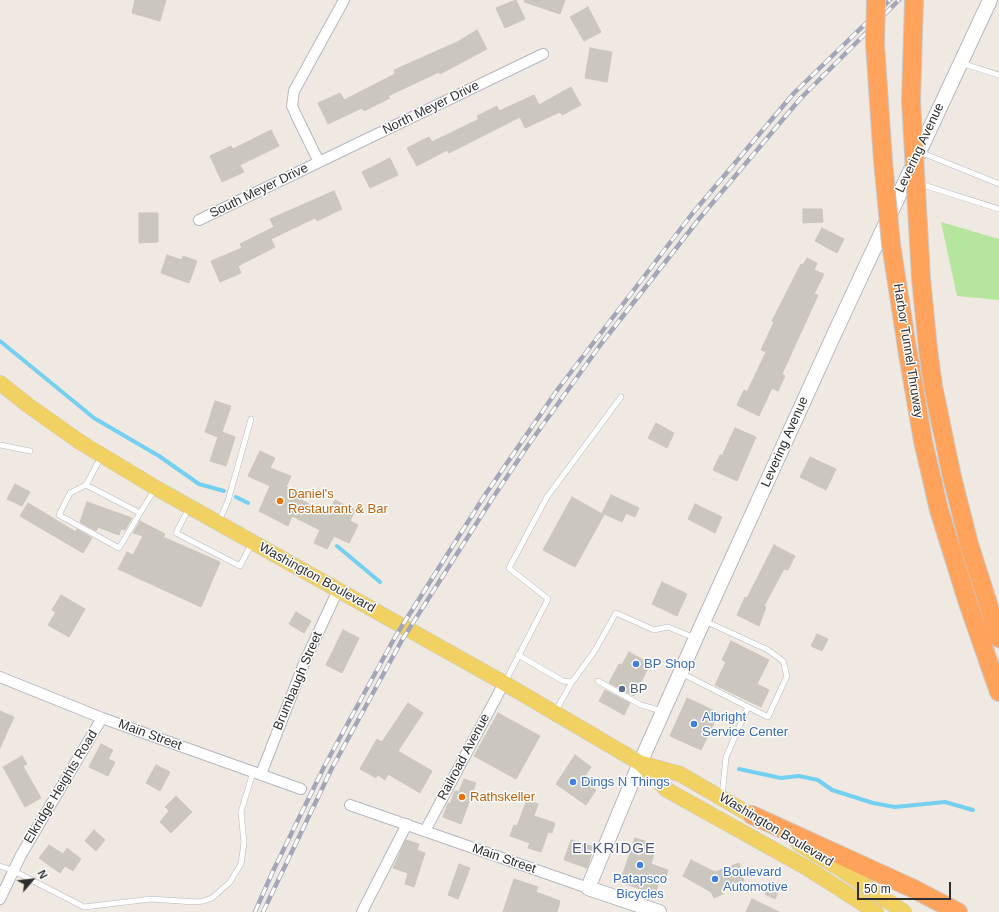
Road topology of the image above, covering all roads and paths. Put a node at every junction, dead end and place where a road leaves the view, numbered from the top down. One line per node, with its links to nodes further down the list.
1 (344, 0): 9 (street)
2 (876, 0): 36 (highway, Harbor Tunnel Thruway, bridge)
3 (914, 0): 29 (highway, Harbor Tunnel Thruway, bridge)
4 (990, 0): 6 (street, Levering Avenue)
5 (543, 54): 9 (street, North Meyer Drive)
6 (960, 63): 7 (lane); 8 (street, Levering Avenue)
7 (999, 76)
8 (919, 152): 10 (street, Levering Avenue); 11 (lane)
9 (319, 162): 13 (street, South Meyer Drive)
10 (906, 179): 12 (lane); 27 (street, Levering Avenue)
11 (999, 184)
12 (999, 209)
13 (199, 220)
14 (3, 389): 19 (main road, Washington Boulevard)
15 (621, 397): 30 (lane)
16 (251, 419): 24 (lane)
17 (0, 445): 18 (lane)
18 (30, 452)
19 (102, 456): 20 (lane); 21 (main road, Washington Boulevard)
20 (86, 485): 23 (lane); 23 (lane)
21 (156, 488): 22 (main road, Washington Boulevard); 23 (lane)
22 (190, 507): 24 (main road, Washington Boulevard); 25 (lane)
23 (140, 512)
24 (218, 523): 25 (main road, Washington Boulevard)
25 (252, 542): 26 (main road, Washington Boulevard)
26 (338, 590): 35 (main road, Washington Boulevard); 42 (street, Brumbaugh Street)
27 (704, 620): 28 (street, Levering Avenue); 37 (lane)
28 (696, 638): 31 (street, Levering Avenue); 34 (lane)
29 (999, 638)
30 (518, 655): 34 (lane); 35 (lane)
31 (681, 673): 37 (lane); 38 (street, Levering Avenue)
32 (0, 677): 40 (street, Main Street)
33 (598, 681): 38 (lane)
34 (572, 682): 39 (lane)
35 (504, 683): 39 (main road, Washington Boulevard); 48 (street, Railroad Avenue)
36 (999, 692)
37 (748, 707): 44 (lane)
38 (663, 711): 41 (street, Levering Avenue)
39 (555, 713): 41 (main road, Washington Boulevard)
40 (102, 718): 42 (street, Main Street); 50 (street, Elkridge Heights Road)
41 (640, 763): 44 (main road, Washington Boulevard); 51 (street, Levering Avenue); 55 (main road, Washington Boulevard)
42 (257, 773): 43 (street, Main Street); 50 (lane)
43 (301, 789)
44 (722, 798): 46 (main road, Washington Boulevard)
45 (350, 805): 47 (street, Main Street)
46 (752, 815): 56 (main road, Washington Boulevard); 57 (highway)
47 (407, 824): 48 (street, Main Street); 53 (street)
48 (425, 831): 51 (street, Main Street)
49 (0, 866): 50 (lane)
50 (12, 870): 52 (street, Elkridge Heights Road)
51 (588, 888): 54 (street, Main Street)
52 (0, 899)
53 (362, 912)
54 (658, 912)
55 (876, 912)
56 (904, 912)
57 (958, 912)

